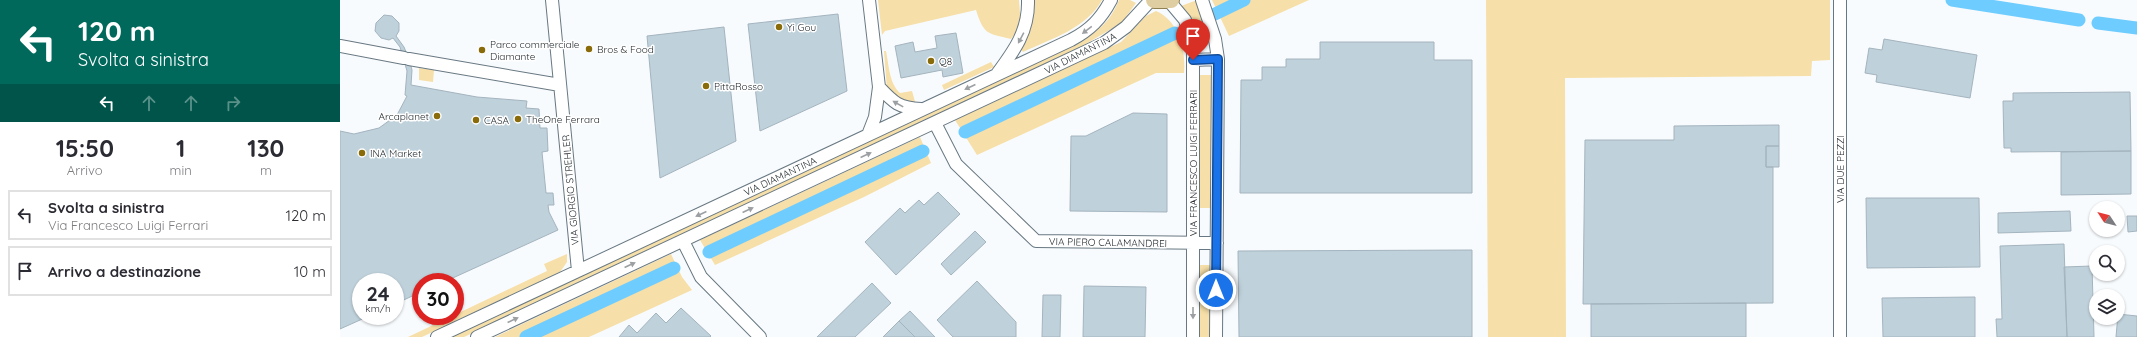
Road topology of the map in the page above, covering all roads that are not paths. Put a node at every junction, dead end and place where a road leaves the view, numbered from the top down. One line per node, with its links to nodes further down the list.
1 (552, 0): 12 (street, VIA GIORGIO STREHLER)
2 (869, 0): 13 (street)
3 (1028, 0): 11 (street, one-way to 11)
4 (1111, 0): 11 (street, VIA DIAMANTINA, one-way to 11)
5 (1161, 0): 10 (street, VIA FRANCESCO LUIGI FERRARI); 15 (street, VIA DIAMANTINA)
6 (1202, 0): 9 (street)
7 (1840, 0): 26 (street, VIA DUE PEZZI)
8 (340, 46): 12 (street)
9 (1218, 59): 10 (street); 19 (street)
10 (1193, 60): 18 (street, VIA FRANCESCO LUIGI FERRARI)
11 (996, 75): 14 (street, VIA DIAMANTINA, one-way to 14)
12 (560, 85): 20 (street, VIA GIORGIO STREHLER)
13 (879, 87): 14 (street, one-way to 13); 16 (street)
14 (922, 110): 16 (street, VIA DIAMANTINA)
15 (935, 123): 17 (street, VIA DIAMANTINA, one-way to 15); 18 (street, VIA PIERO CALAMANDREI)
16 (868, 135): 20 (street, VIA DIAMANTINA, one-way to 20)
17 (683, 241): 22 (street, VIA DIAMANTINA, one-way to 17); 23 (street)
18 (1193, 243): 19 (street, VIA FRANCESCO LUIGI FERRARI); 24 (street, VIA FRANCESCO LUIGI FERRARI, one-way to 24)
19 (1217, 243): 25 (street)
20 (578, 271): 21 (street, VIA DIAMANTINA)
21 (437, 337)
22 (478, 337)
23 (760, 337)
24 (1193, 337)
25 (1216, 337)
26 (1840, 337)

